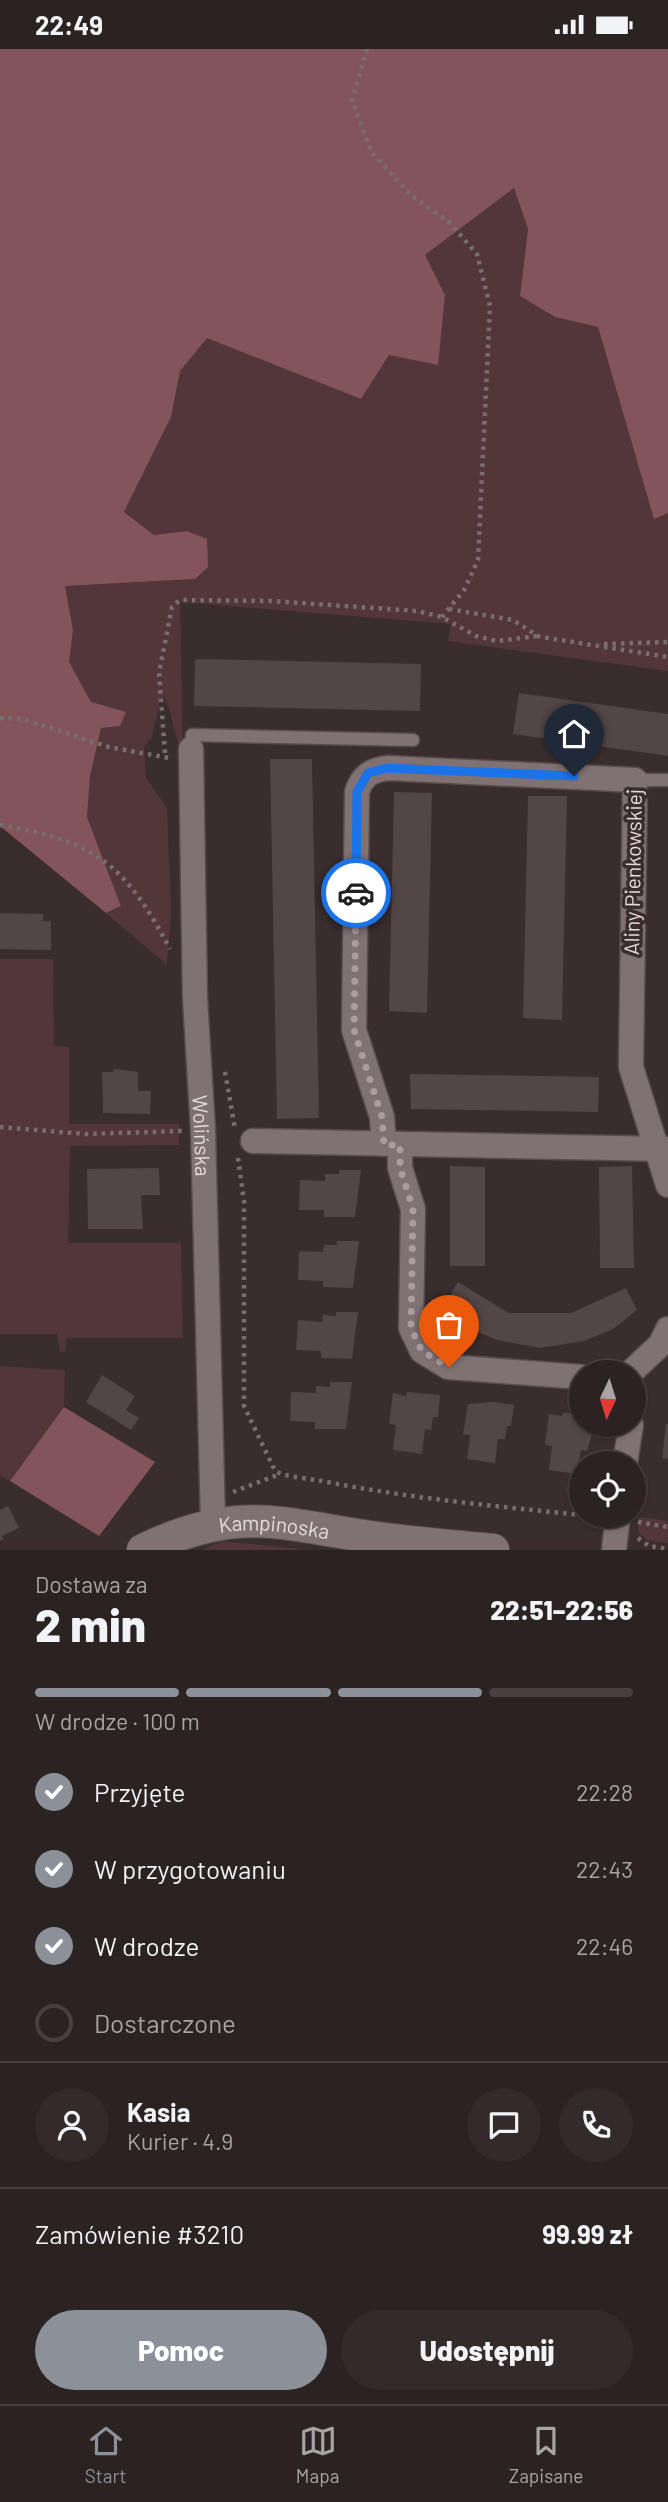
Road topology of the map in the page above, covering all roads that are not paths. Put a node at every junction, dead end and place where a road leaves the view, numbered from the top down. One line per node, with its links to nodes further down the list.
1 (413, 740): 2 (lane)
2 (191, 755): 12 (street, Wolińska)
3 (635, 779): 4 (lane); 6 (street, Aliny Pienkowskiej); 7 (street, Aliny Pienkowskiej)
4 (668, 780)
5 (242, 1143): 6 (street)
6 (392, 1145): 7 (street); 11 (street, Aliny Pienkowskiej)
7 (662, 1149): 8 (street, Aliny Pienkowskiej)
8 (668, 1185)
9 (668, 1329): 10 (street)
10 (644, 1360)
11 (569, 1376)
12 (212, 1511): 14 (street, Kampinoska); 15 (street, Kampinoska)
13 (622, 1528): 16 (street)
14 (143, 1550)
15 (493, 1550)
16 (614, 1550)

